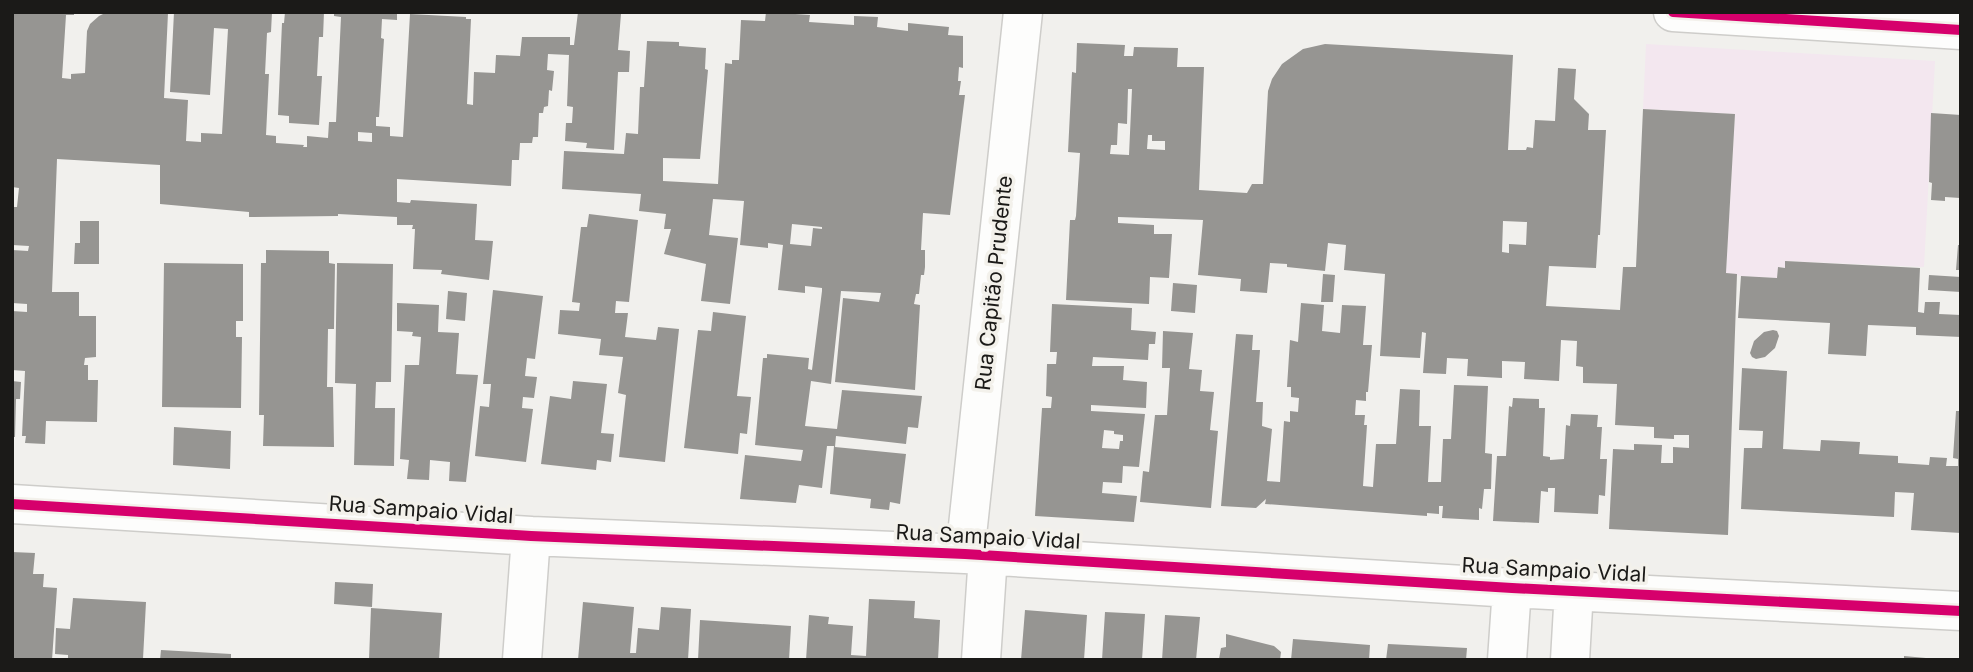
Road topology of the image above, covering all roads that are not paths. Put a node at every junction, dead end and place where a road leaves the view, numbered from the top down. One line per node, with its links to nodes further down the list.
1 (1023, 12): 6 (street, Rua Capitão Prudente)
2 (1673, 12): 3 (street)
3 (1961, 30)
4 (12, 504): 5 (street, Rua Sampaio Vidal)
5 (531, 536): 6 (street, Rua Sampaio Vidal); 10 (street)
6 (976, 554): 7 (street, Rua Sampaio Vidal); 11 (street, Rua Capitão Prudente)
7 (1512, 588): 8 (street, Rua Sampaio Vidal); 12 (street)
8 (1574, 590): 9 (street, Rua Sampaio Vidal); 13 (street)
9 (1961, 611)
10 (522, 660)
11 (981, 660)
12 (1507, 660)
13 (1570, 660)

